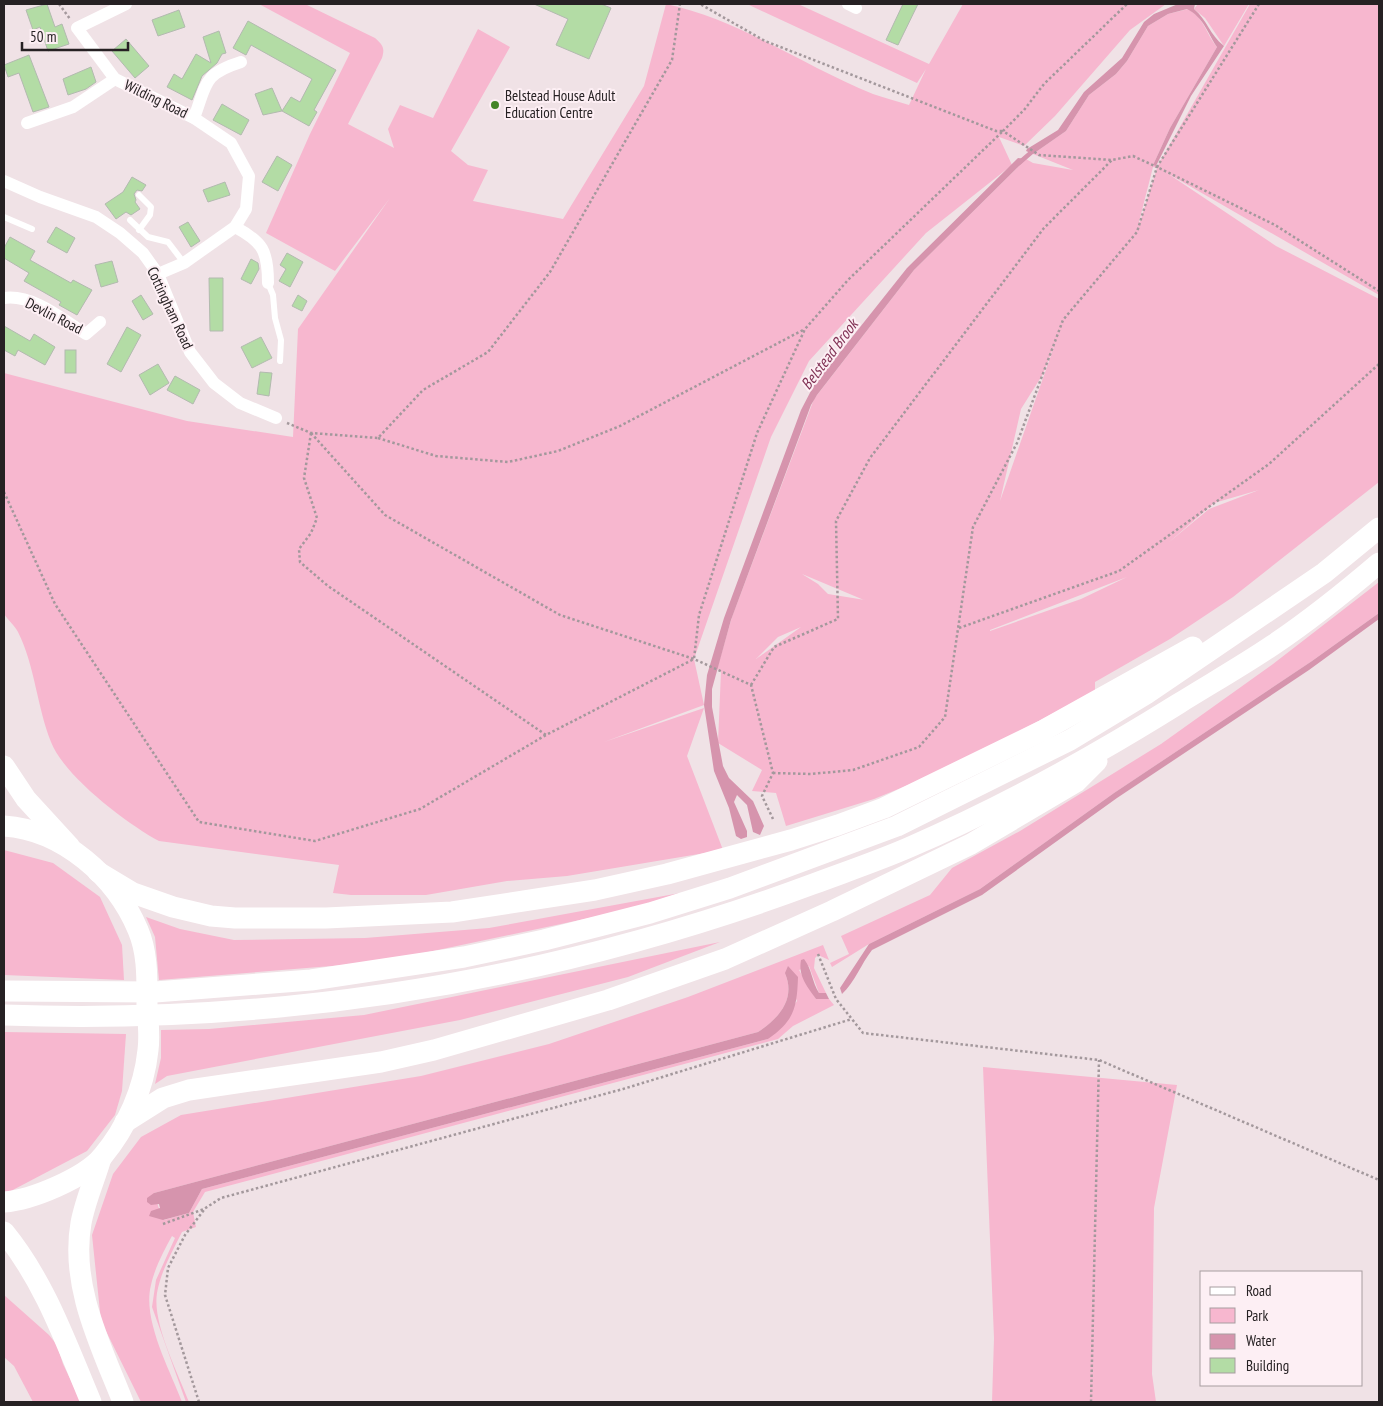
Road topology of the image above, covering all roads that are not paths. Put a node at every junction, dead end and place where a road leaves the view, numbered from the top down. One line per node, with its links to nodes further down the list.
1 (126, 4): 3 (street, Wilding Road)
2 (241, 62): 4 (street, Wilding Road)
3 (115, 79): 4 (street, Wilding Road); 5 (street)
4 (194, 118): 10 (street, Wilding Road)
5 (27, 123)
6 (4, 181): 14 (street, Cottingham Road)
7 (139, 195): 12 (lane)
8 (4, 217): 11 (lane)
9 (130, 220): 12 (lane)
10 (235, 227): 13 (street, Wilding Road); 15 (street)
11 (32, 229)
12 (139, 230): 13 (lane)
13 (184, 263): 14 (street, Wilding Road)
14 (158, 274): 19 (street, Cottingham Road)
15 (268, 283): 18 (lane)
16 (4, 298): 17 (street, Devlin Road)
17 (100, 322)
18 (280, 361)
19 (276, 418)
20 (1379, 528): 22 (main road)
21 (1379, 563): 23 (main road)
22 (1324, 573): 27 (main road); 28 (main road)
23 (1117, 742): 29 (main road); 30 (main road)
24 (4, 766): 26 (main road)
25 (4, 826): 26 (main road)
26 (77, 854): 27 (main road)
27 (98, 872): 30 (main road)
28 (4, 991)
29 (4, 1015)
30 (126, 1122): 31 (main road)
31 (101, 1158): 32 (main road); 35 (main road)
32 (4, 1202)
33 (4, 1232): 34 (main road)
34 (91, 1402)
35 (123, 1402)

